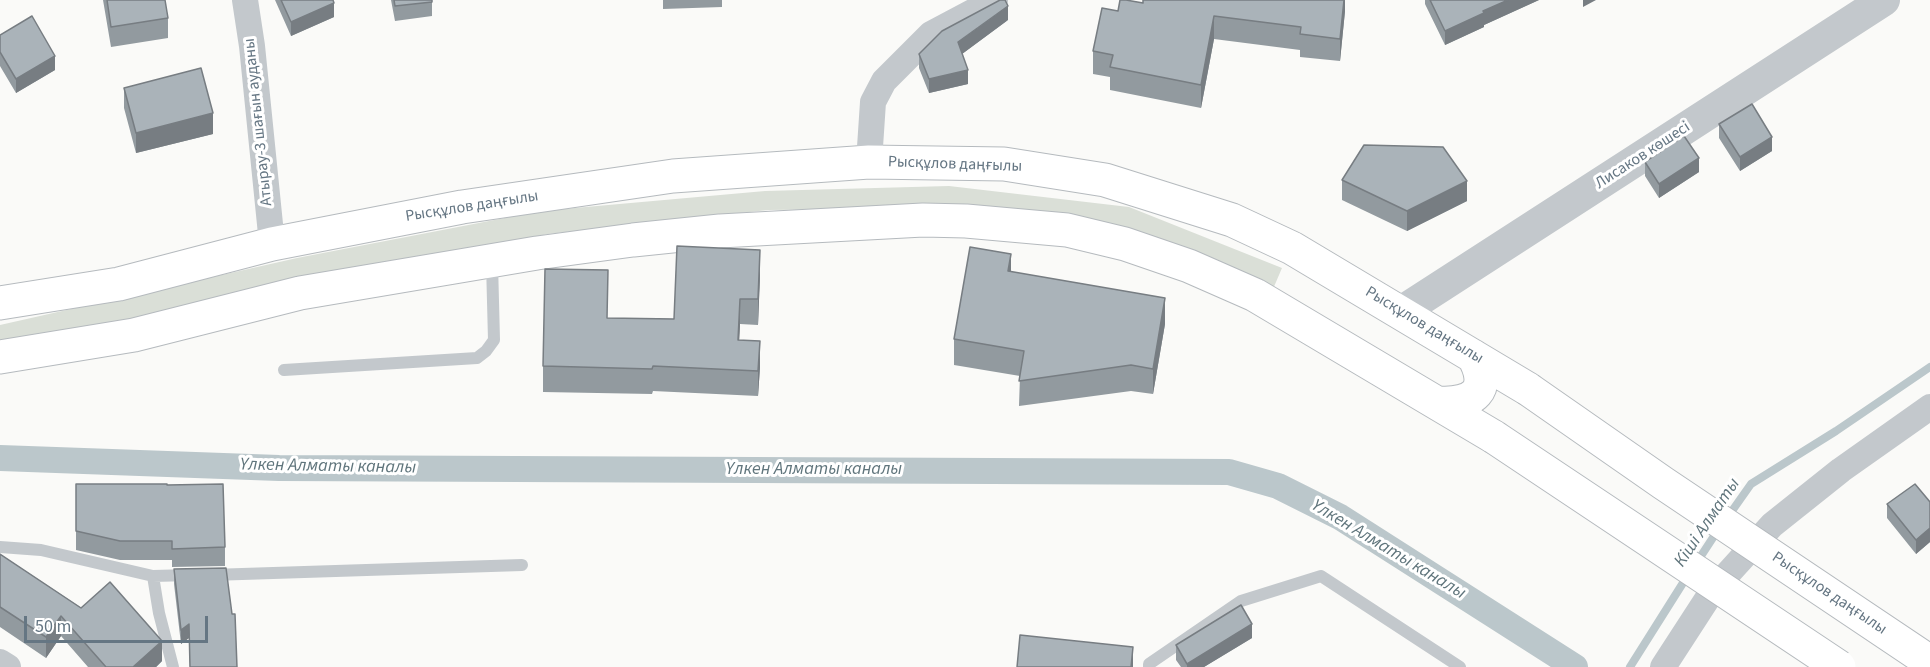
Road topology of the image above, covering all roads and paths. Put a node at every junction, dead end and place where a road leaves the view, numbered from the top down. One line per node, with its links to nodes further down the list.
1 (245, 0): 5 (street, Атырау-3 шағын ауданы)
2 (995, 0): 4 (street)
3 (1884, 0): 8 (street, Лисаков көшесі)
4 (869, 162): 5 (main road, Рысқұлов даңғылы); 8 (main road, Рысқұлов даңғылы)
5 (272, 244): 7 (main road, Рысқұлов даңғылы)
6 (492, 262): 10 (main road); 11 (lane); 12 (main road)
7 (0, 303)
8 (1401, 312): 9 (main road, Рысқұлов даңғылы)
9 (1473, 356): 12 (main road); 18 (main road, Рысқұлов даңғылы, bridge)
10 (0, 357)
11 (284, 370)
12 (1439, 403): 24 (main road, bridge)
13 (1930, 407): 23 (street)
14 (0, 547): 16 (lane)
15 (522, 565): 16 (lane)
16 (153, 576): 20 (lane)
17 (0, 662): 19 (street)
18 (1930, 662)
19 (8, 667)
20 (173, 667)
21 (1149, 667): 22 (lane)
22 (1460, 667)
23 (1663, 667)
24 (1839, 667)

